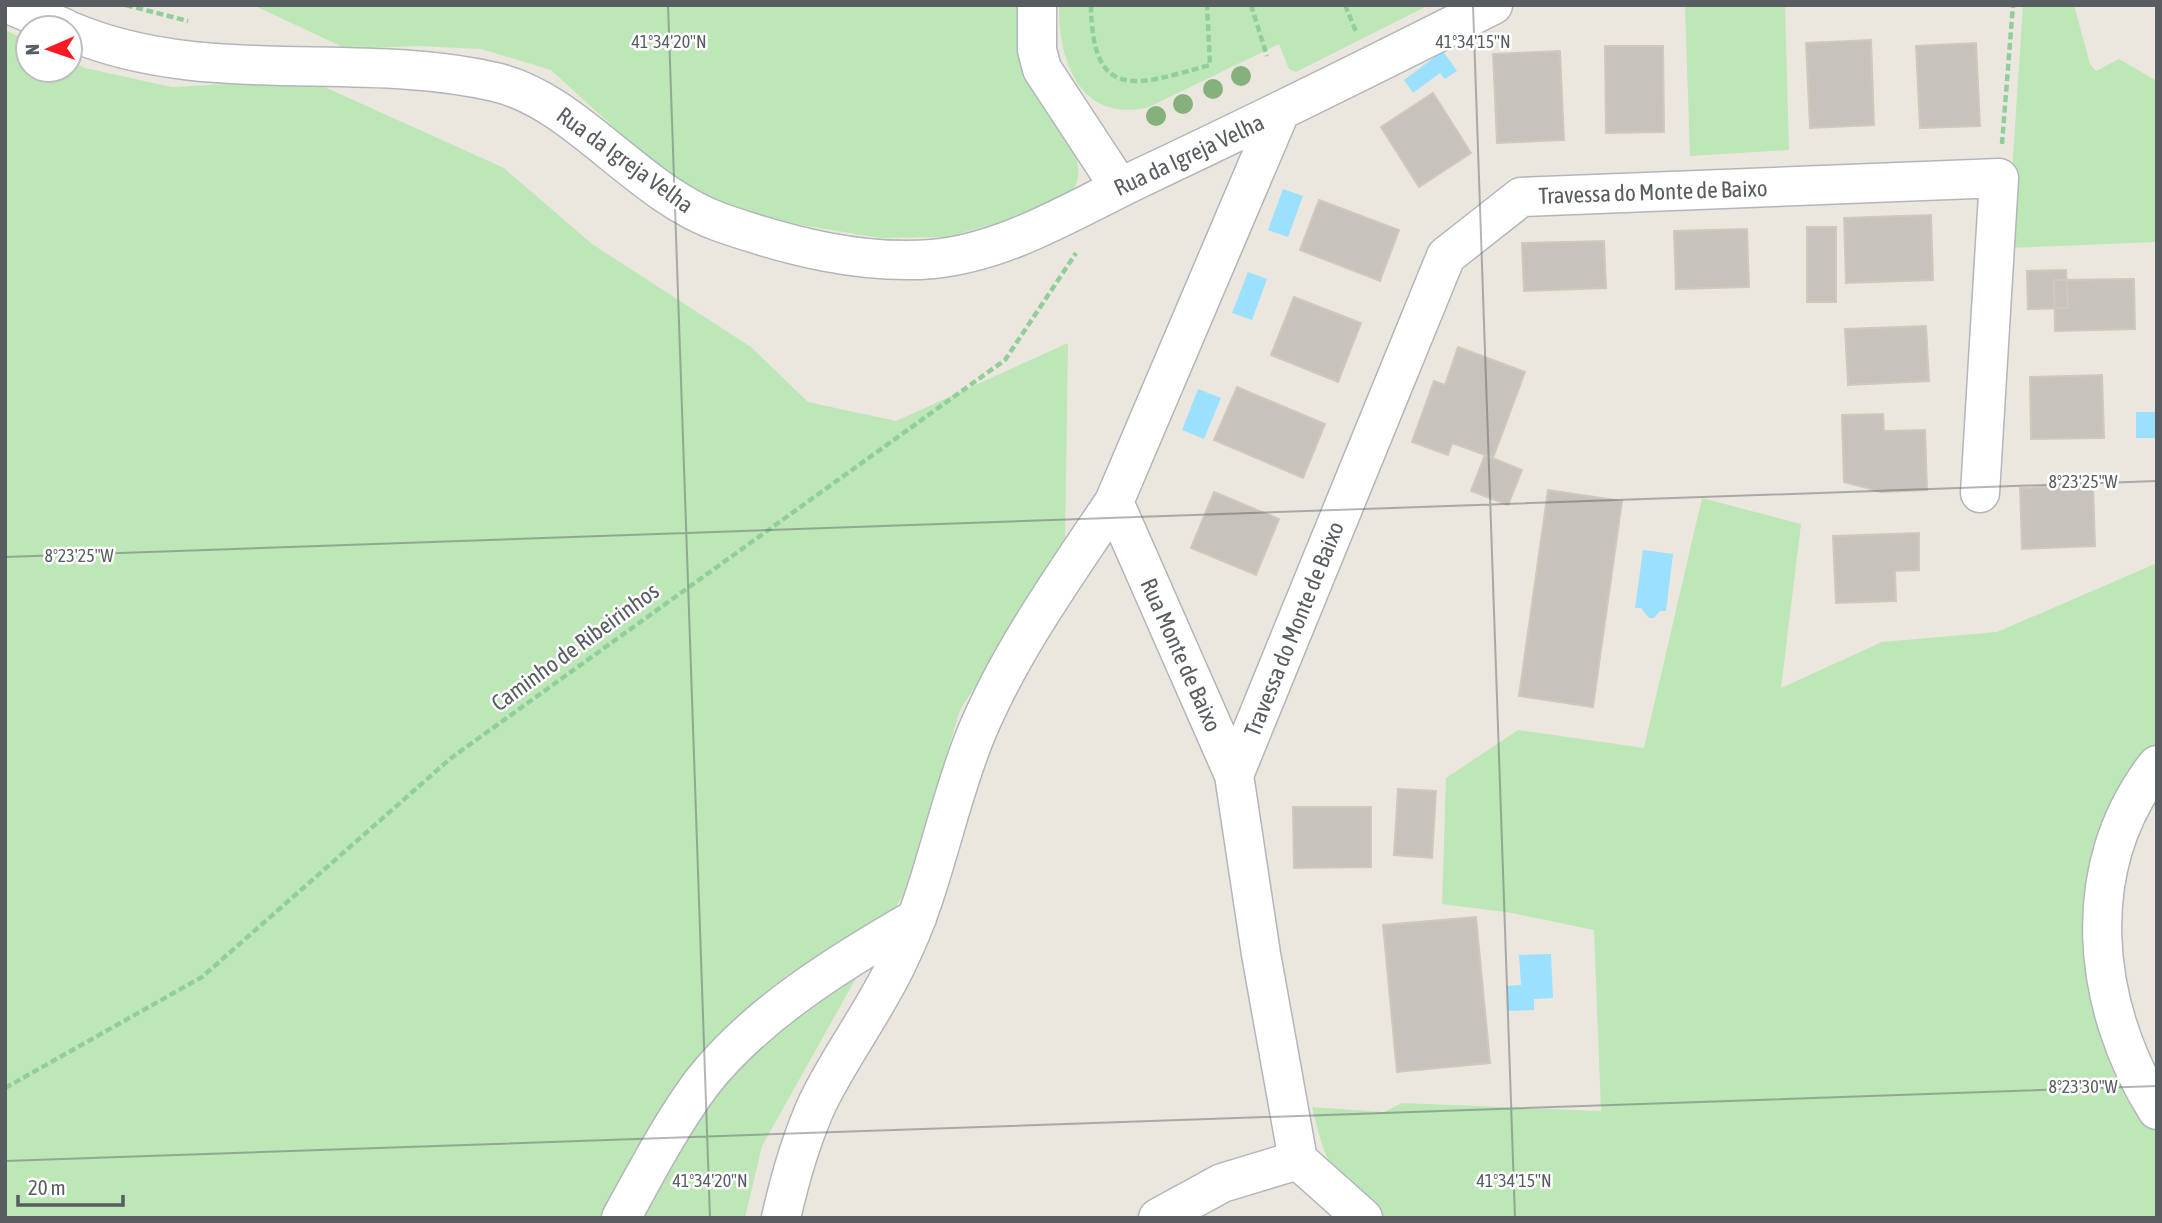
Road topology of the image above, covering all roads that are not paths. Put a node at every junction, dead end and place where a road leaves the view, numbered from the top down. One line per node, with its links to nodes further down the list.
1 (11, 5): 4 (street)
2 (1037, 5): 7 (street)
3 (1493, 5): 6 (street, Rua da Igreja Velha)
4 (32, 14)
5 (84, 37): 7 (street, Rua da Igreja Velha)
6 (1280, 112): 7 (street, Rua da Igreja Velha); 9 (street)
7 (1119, 188)
8 (1980, 493): 11 (street, Travessa do Monte de Baixo)
9 (1114, 502): 11 (street, Rua Monte de Baixo); 12 (street)
10 (2157, 765): 13 (street)
11 (1234, 775): 14 (street, Rua Monte de Baixo)
12 (917, 918): 15 (street); 16 (street)
13 (2157, 1110)
14 (1298, 1160): 17 (street); 18 (street)
15 (621, 1218)
16 (782, 1218)
17 (1158, 1218)
18 (1363, 1218)

